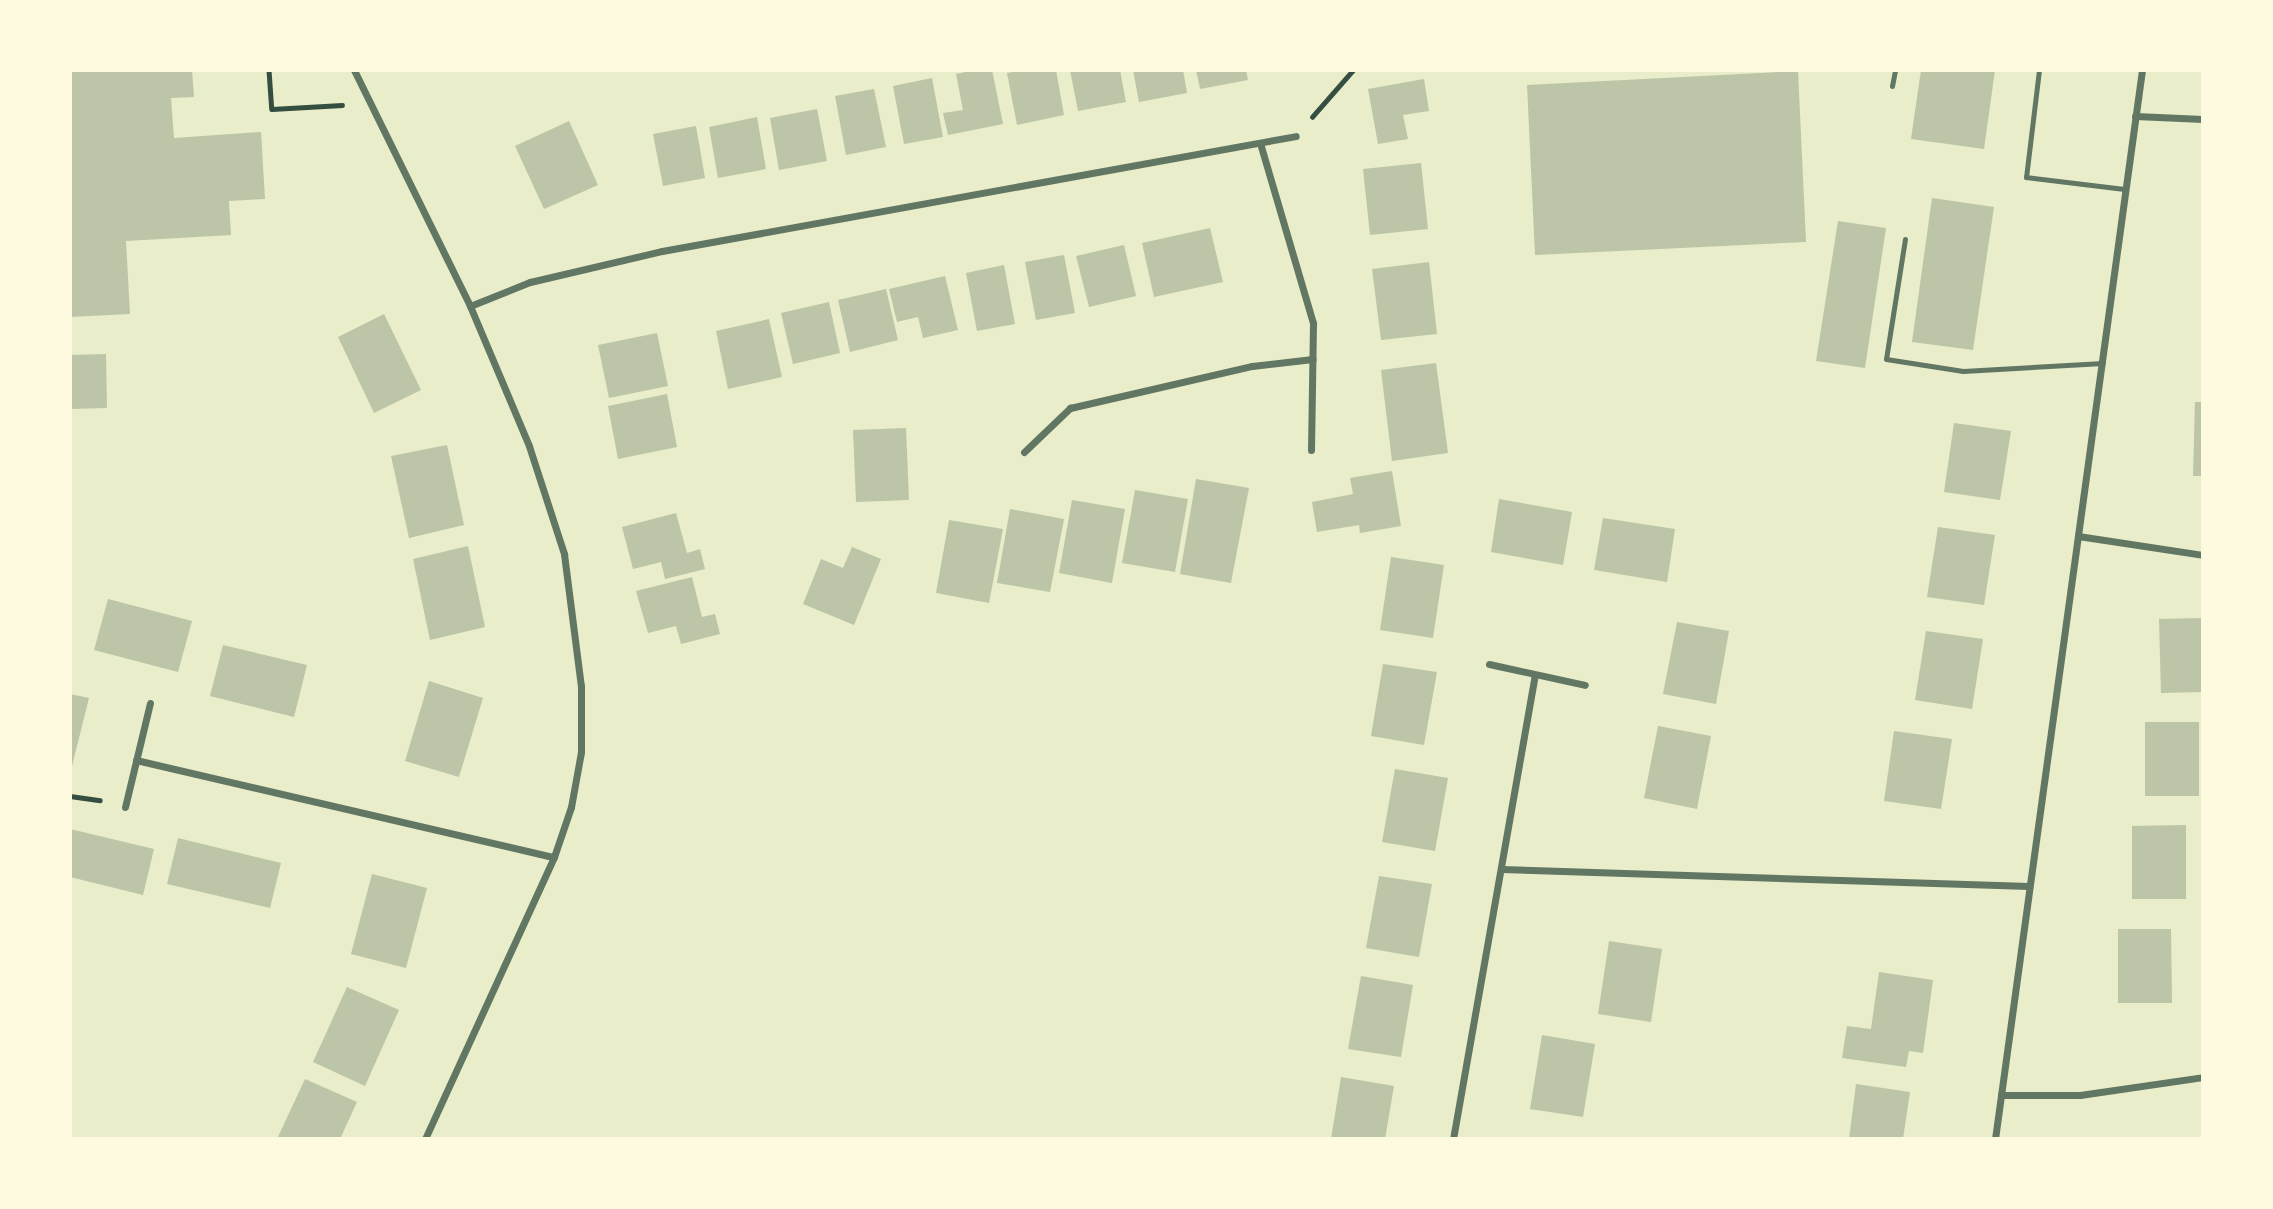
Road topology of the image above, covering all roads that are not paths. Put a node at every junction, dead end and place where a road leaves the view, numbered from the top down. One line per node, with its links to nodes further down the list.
1 (354, 70): 12 (street)
2 (1895, 70): 5 (lane)
3 (2039, 70): 10 (lane)
4 (2142, 70): 6 (street)
5 (1892, 86)
6 (2135, 116): 7 (street); 10 (street)
7 (2203, 119)
8 (1296, 136): 9 (street)
9 (1260, 143): 12 (street); 13 (street)
10 (2124, 189): 14 (street)
11 (1905, 239): 14 (lane)
12 (470, 306): 25 (street)
13 (1313, 359): 15 (street); 16 (street)
14 (2103, 363): 17 (street)
15 (1311, 450)
16 (1024, 452)
17 (2078, 536): 18 (street); 27 (street)
18 (2203, 555)
19 (1489, 664): 20 (street)
20 (1535, 675): 21 (street); 26 (street)
21 (1585, 685)
22 (150, 703): 23 (street)
23 (136, 760): 24 (street); 25 (street)
24 (125, 807)
25 (554, 857): 30 (street)
26 (1501, 869): 27 (street); 31 (street)
27 (2029, 886): 29 (street)
28 (2203, 1077): 29 (street)
29 (2001, 1095): 32 (street)
30 (425, 1139)
31 (1453, 1139)
32 (1995, 1139)

